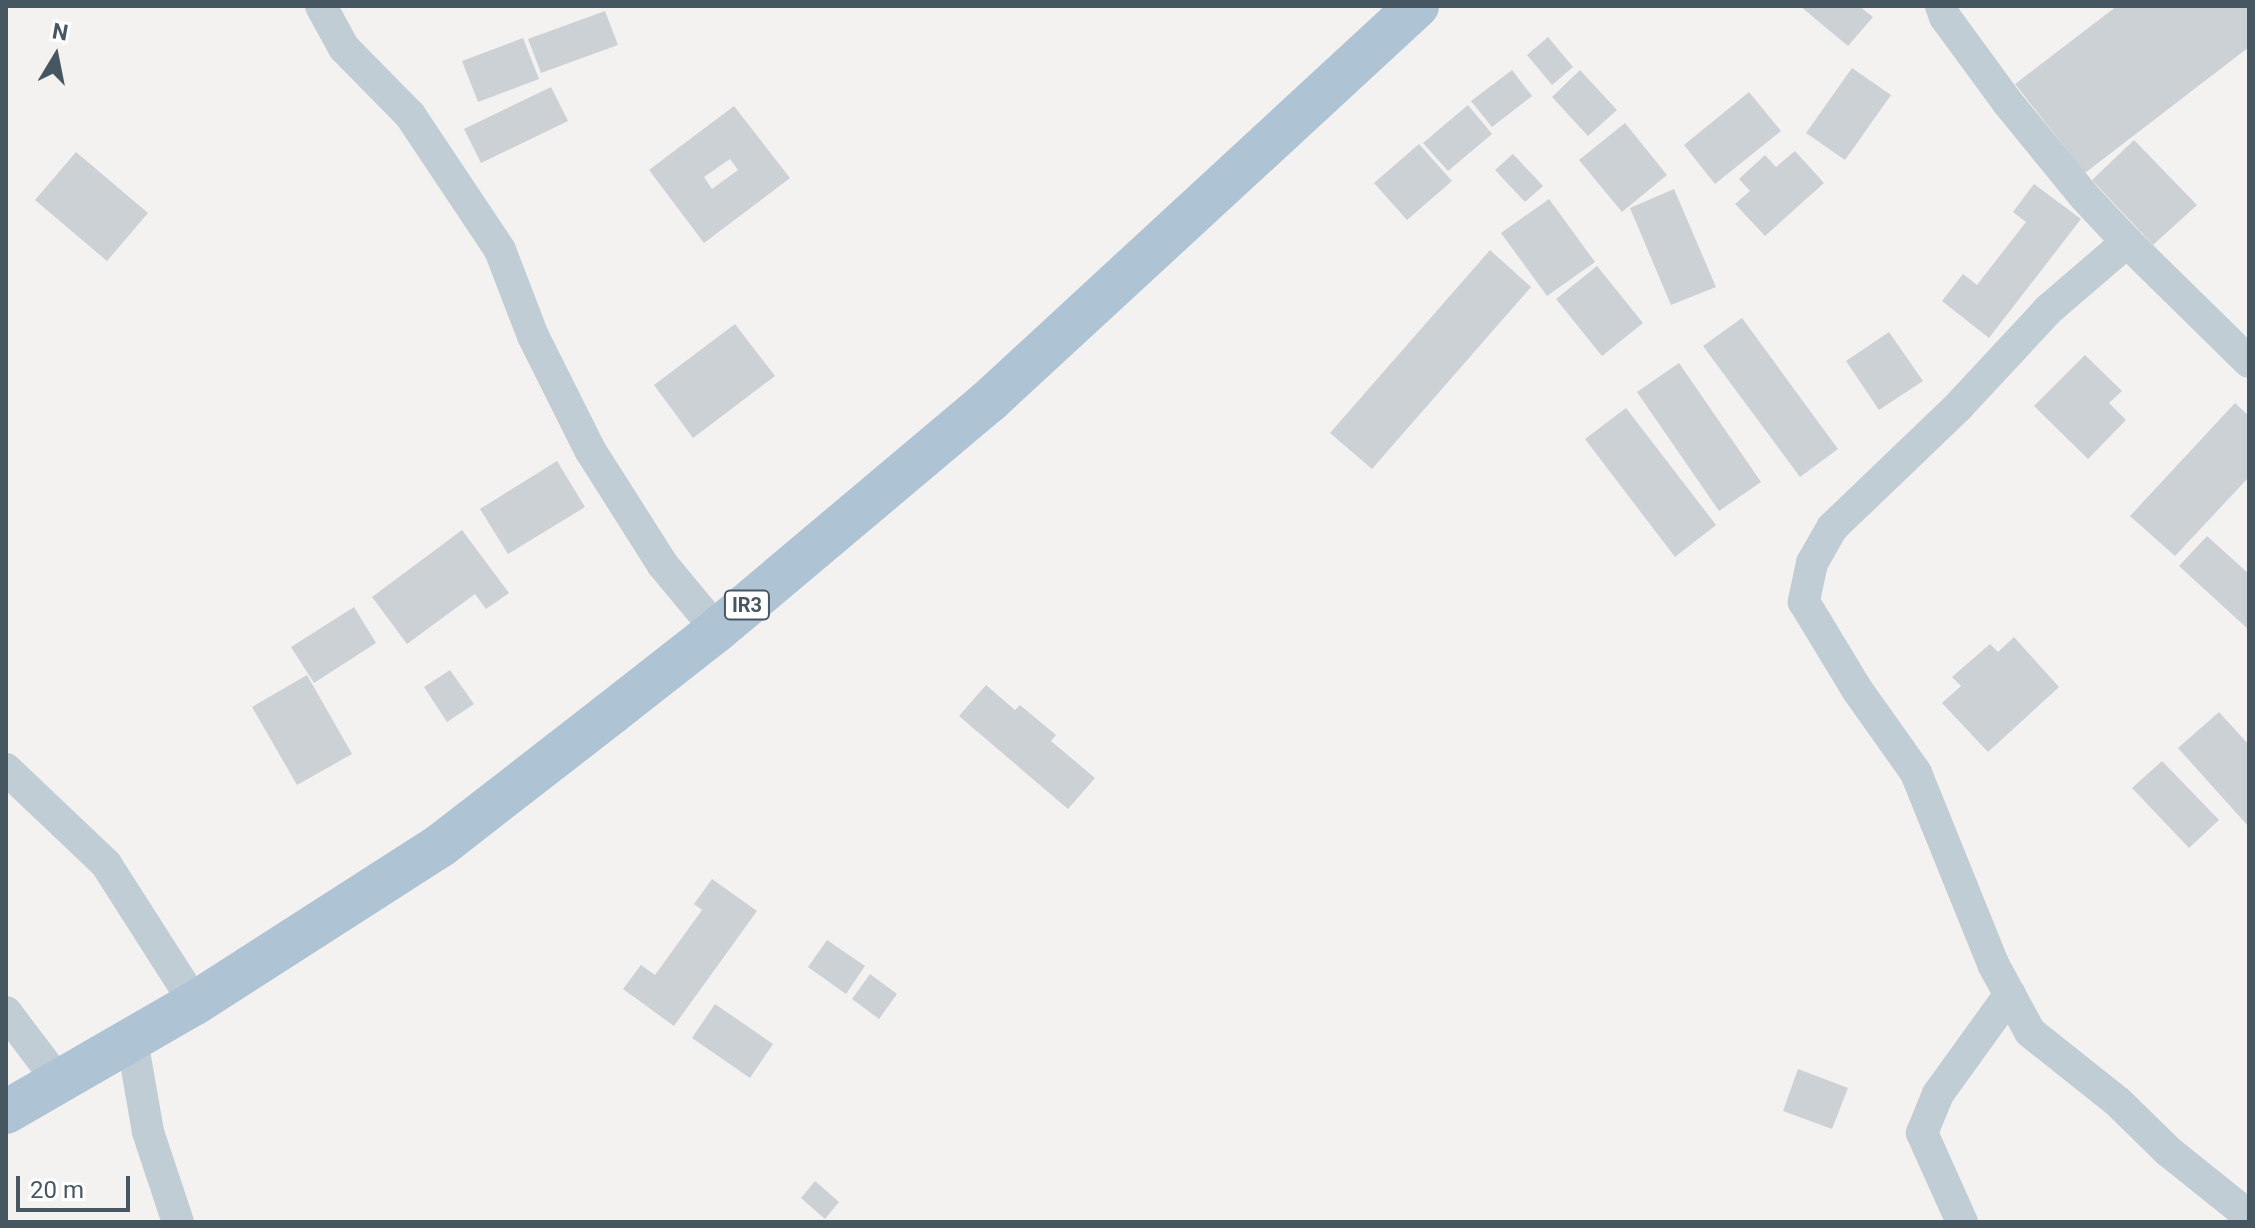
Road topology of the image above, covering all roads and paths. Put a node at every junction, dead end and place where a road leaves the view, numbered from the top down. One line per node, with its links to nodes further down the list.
1 (321, 6): 6 (street)
2 (1417, 6): 6 (main road, IR3)
3 (1940, 10): 4 (street)
4 (2127, 242): 5 (street); 8 (street)
5 (2249, 362)
6 (717, 630): 9 (main road, IR3)
7 (6, 769): 9 (street)
8 (2010, 994): 14 (street); 16 (street)
9 (195, 1003): 11 (main road, IR3)
10 (6, 1012): 12 (street)
11 (132, 1040): 12 (main road, IR3); 15 (street)
12 (59, 1082): 13 (main road, IR3)
13 (6, 1112)
14 (2249, 1216)
15 (178, 1222)
16 (1962, 1222)

